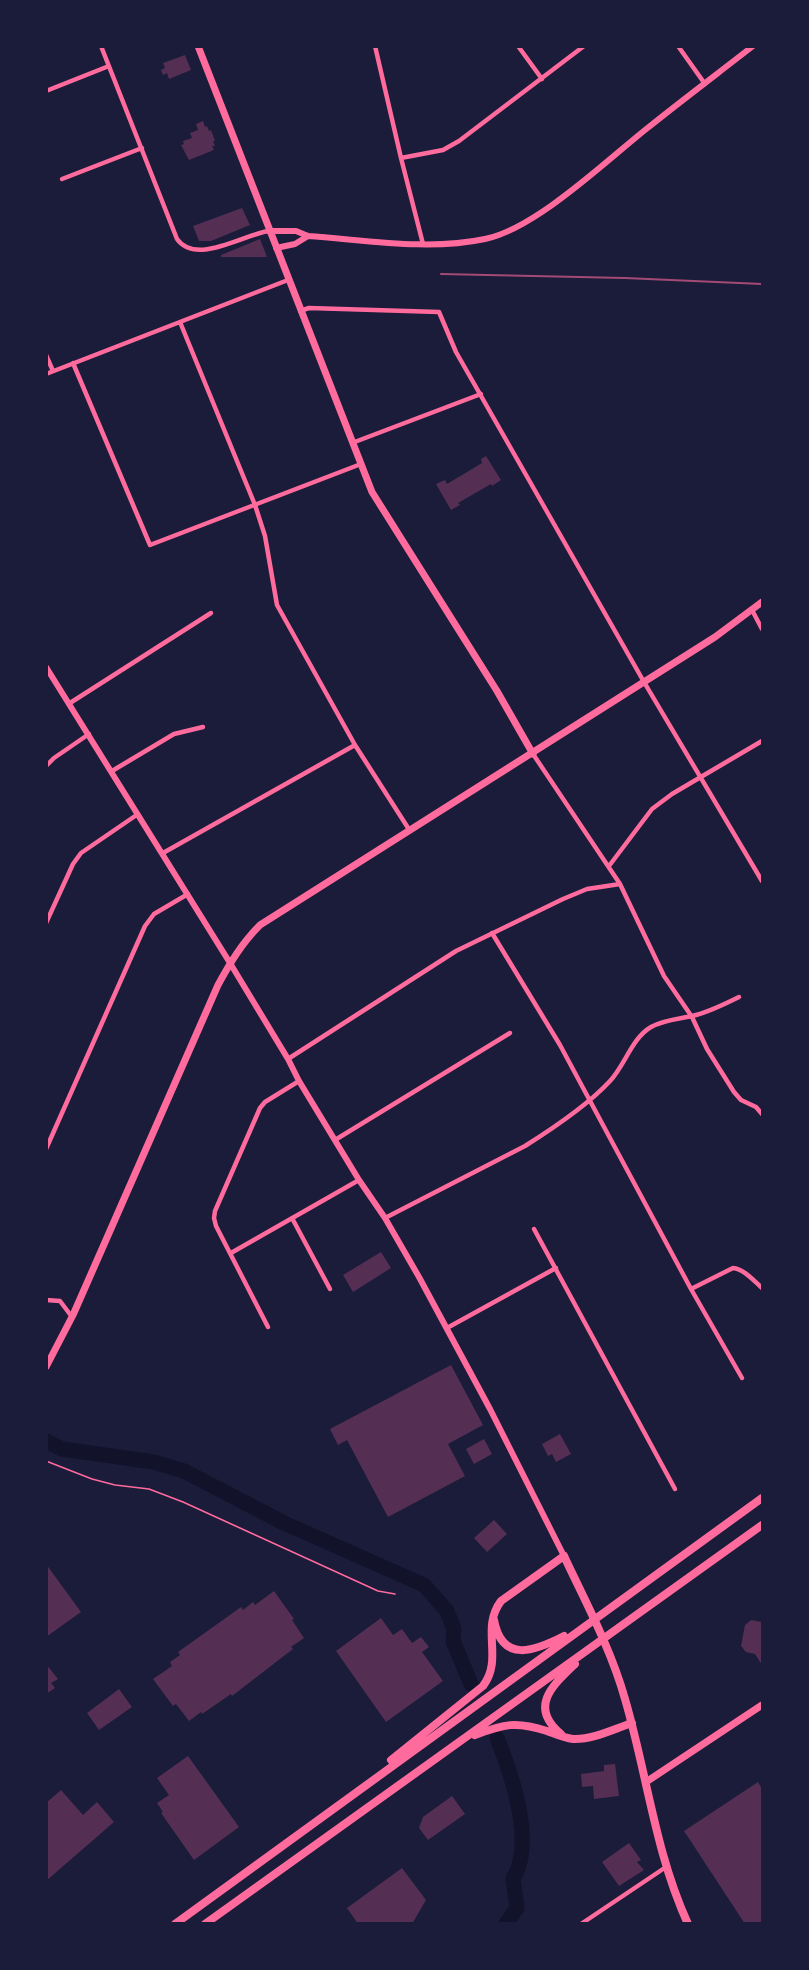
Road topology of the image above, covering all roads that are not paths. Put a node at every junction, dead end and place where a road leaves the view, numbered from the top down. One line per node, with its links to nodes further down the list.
1 (101, 46): 8 (street)
2 (198, 46): 15 (main road)
3 (375, 46): 13 (street)
4 (518, 46): 9 (street)
5 (584, 46): 9 (street)
6 (678, 46): 10 (street)
7 (753, 46): 10 (street)
8 (109, 66): 11 (street); 12 (street)
9 (542, 78): 13 (street)
10 (705, 84): 17 (street)
11 (46, 91)
12 (142, 148): 14 (street); 15 (street)
13 (401, 158): 17 (street)
14 (62, 179)
15 (269, 231): 16 (street); 18 (main road)
16 (308, 236): 17 (street); 18 (street)
17 (423, 244)
18 (276, 248): 19 (main road)
19 (288, 280): 20 (main road); 21 (street)
20 (300, 311): 26 (street); 27 (main road)
21 (180, 322): 23 (street); 29 (street)
22 (46, 355): 24 (street)
23 (74, 363): 24 (street); 29 (street)
24 (53, 371): 25 (street)
25 (46, 374)
26 (481, 394): 27 (street); 35 (street)
27 (352, 443): 28 (main road)
28 (361, 464): 29 (street); 41 (main road)
29 (255, 505): 40 (street)
30 (762, 603): 31 (main road)
31 (752, 610): 33 (street); 35 (main road)
32 (211, 613): 36 (street)
33 (762, 628)
34 (46, 667): 36 (street)
35 (644, 682): 41 (main road); 44 (street)
36 (70, 703): 38 (street)
37 (202, 727): 43 (street)
38 (89, 734): 42 (street); 43 (street)
39 (762, 741): 44 (street)
40 (355, 745): 46 (street); 47 (street)
41 (532, 754): 46 (main road); 48 (street)
42 (46, 766)
43 (112, 771): 45 (street)
44 (701, 777): 48 (street); 49 (street)
45 (138, 814): 47 (street); 52 (street)
46 (410, 831): 54 (main road)
47 (163, 853): 51 (street)
48 (609, 866): 50 (street)
49 (762, 881)
50 (620, 884): 53 (street); 56 (street)
51 (188, 894): 54 (street); 63 (street)
52 (46, 923)
53 (492, 933): 58 (street); 60 (street)
54 (230, 963): 58 (street); 74 (main road)
55 (739, 997): 56 (street)
56 (692, 1017): 60 (street); 61 (street)
57 (510, 1033): 62 (street)
58 (288, 1059): 59 (street)
59 (299, 1081): 62 (street); 68 (street)
60 (590, 1099): 66 (street); 72 (street)
61 (762, 1114)
62 (335, 1140): 64 (street)
63 (46, 1149)
64 (359, 1180): 65 (street); 66 (street)
65 (292, 1218): 68 (street); 71 (street)
66 (385, 1218): 76 (street)
67 (534, 1229): 69 (street)
68 (231, 1253): 75 (street)
69 (556, 1268): 76 (street); 79 (street)
70 (762, 1288): 72 (street)
71 (330, 1289)
72 (691, 1289): 78 (street)
73 (46, 1300): 74 (street)
74 (72, 1317): 77 (main road)
75 (268, 1327)
76 (447, 1328): 82 (street)
77 (46, 1367)
78 (742, 1378)
79 (675, 1489)
80 (762, 1497): 84 (main road)
81 (762, 1525): 85 (main road)
82 (564, 1556): 83 (main road); 87 (main road)
83 (495, 1610): 84 (main road); 91 (main road)
84 (586, 1625): 91 (main road)
85 (595, 1645): 88 (main road); 89 (main road)
86 (762, 1705): 90 (main road)
87 (632, 1723): 88 (main road); 90 (main road)
88 (564, 1737): 89 (main road)
89 (462, 1740): 94 (main road)
90 (646, 1782): 92 (main road)
91 (299, 1834): 93 (main road)
92 (666, 1867): 95 (street); 96 (main road)
93 (175, 1923)
94 (205, 1923)
95 (581, 1923)
96 (688, 1923)

